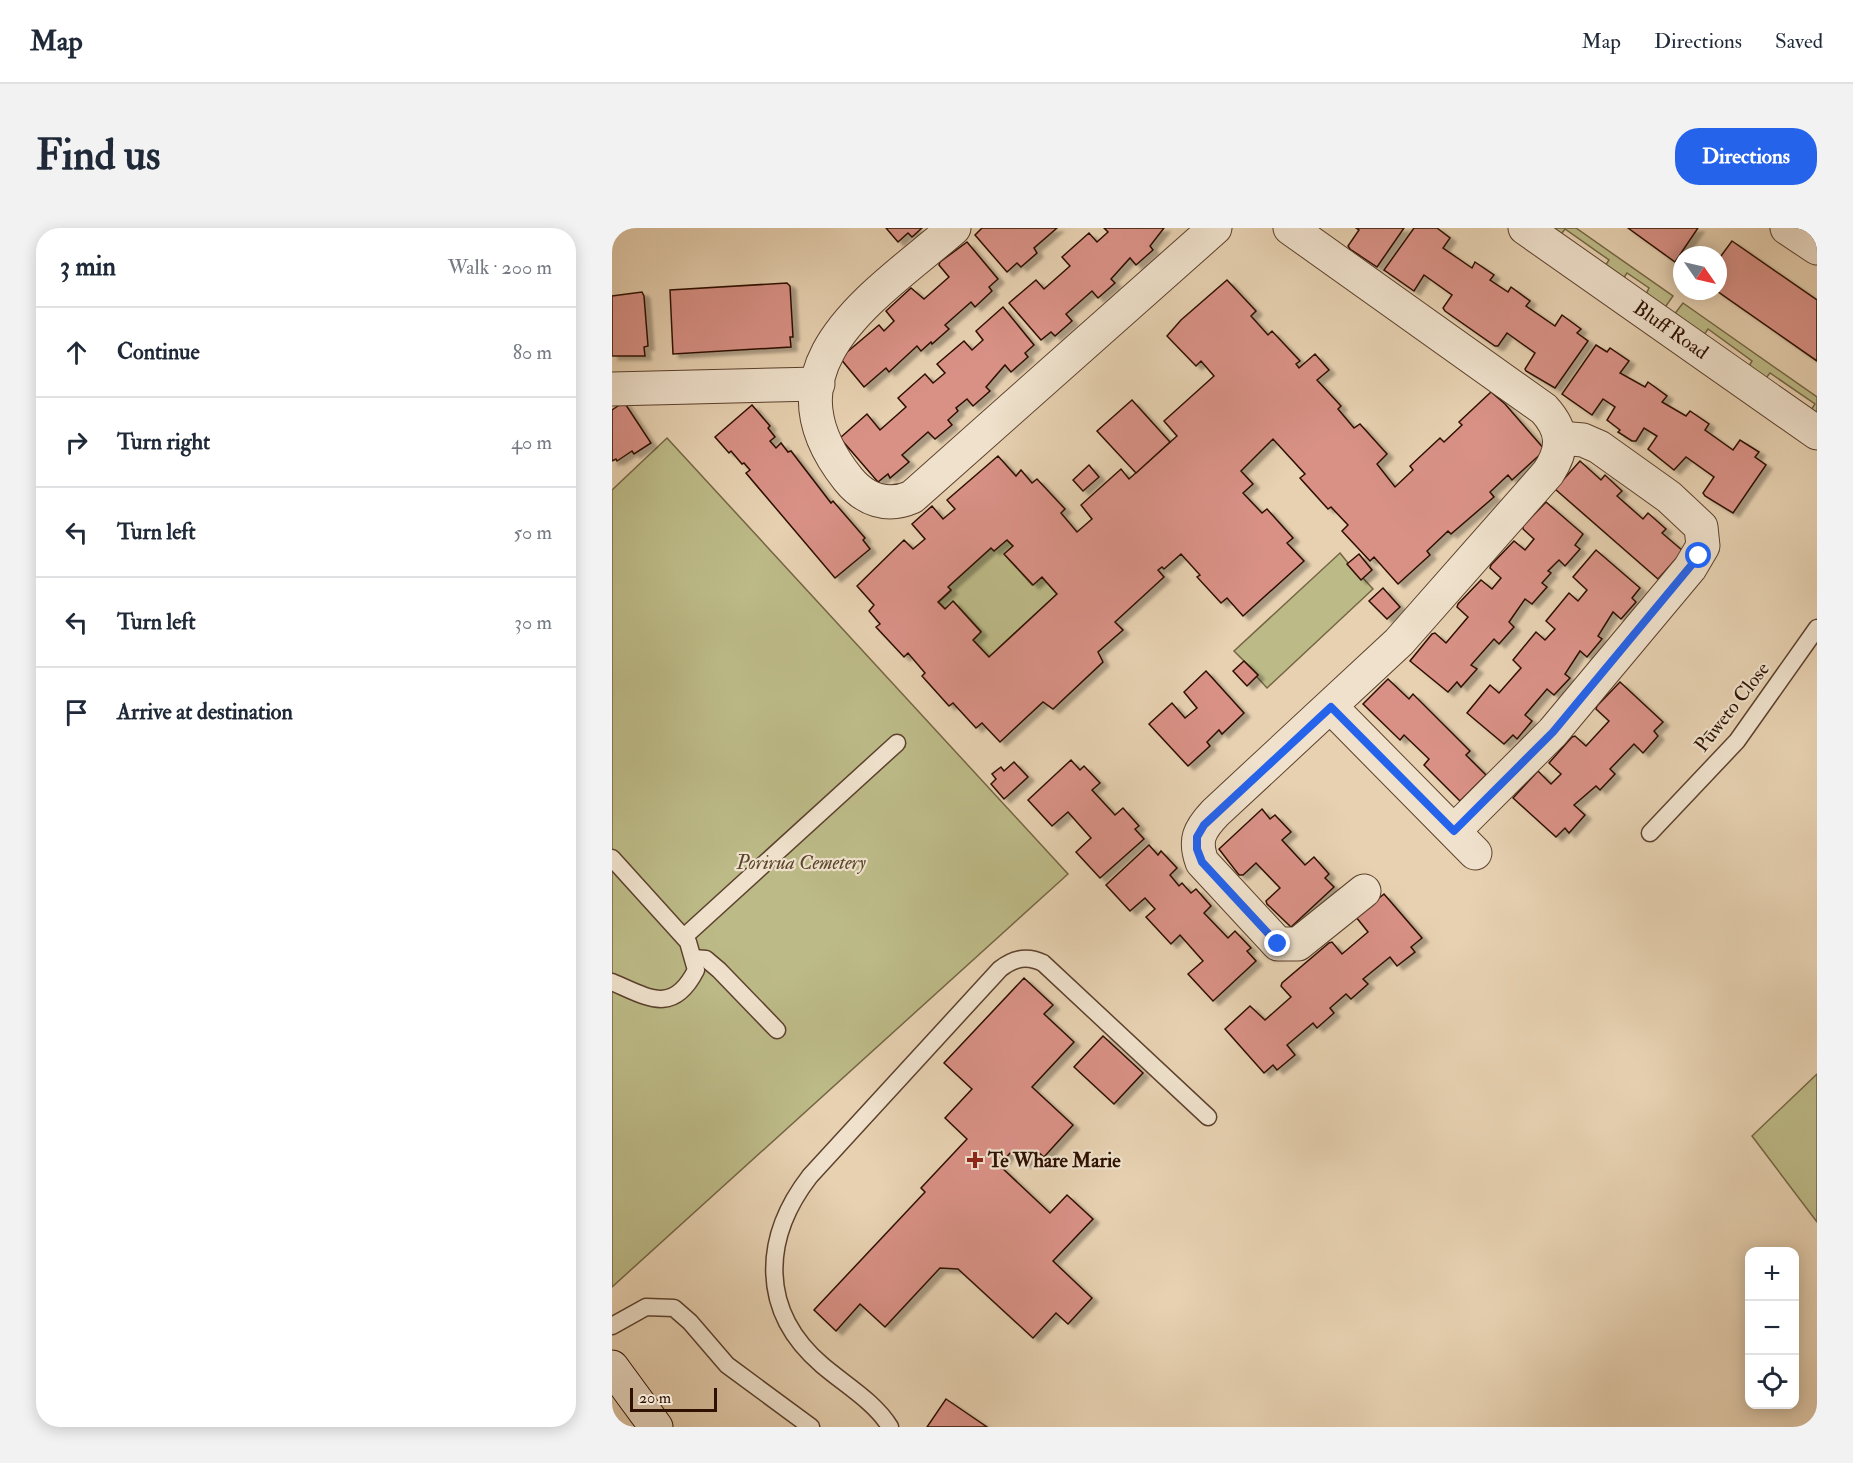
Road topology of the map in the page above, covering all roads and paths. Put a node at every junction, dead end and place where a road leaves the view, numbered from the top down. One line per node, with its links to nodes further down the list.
1 (954, 228): 7 (street)
2 (1215, 228): 7 (street)
3 (1290, 228): 10 (street)
4 (1525, 228): 9 (street, Bluff Road)
5 (1787, 228): 6 (street)
6 (1817, 249)
7 (818, 384): 8 (street)
8 (612, 389)
9 (1817, 433)
10 (1560, 438): 12 (street); 12 (street)
11 (1817, 628): 14 (lane, Pūweto Close)
12 (1331, 707): 16 (street)
13 (897, 743): 17 (lane)
14 (1650, 833)
15 (612, 858): 17 (lane)
16 (1364, 891)
17 (684, 937): 18 (lane)
18 (693, 958): 19 (lane); 20 (lane)
19 (612, 982)
20 (777, 1030)
21 (1208, 1117): 26 (lane)
22 (612, 1326): 25 (lane)
23 (612, 1367): 24 (street)
24 (657, 1427)
25 (811, 1427)
26 (890, 1427)

